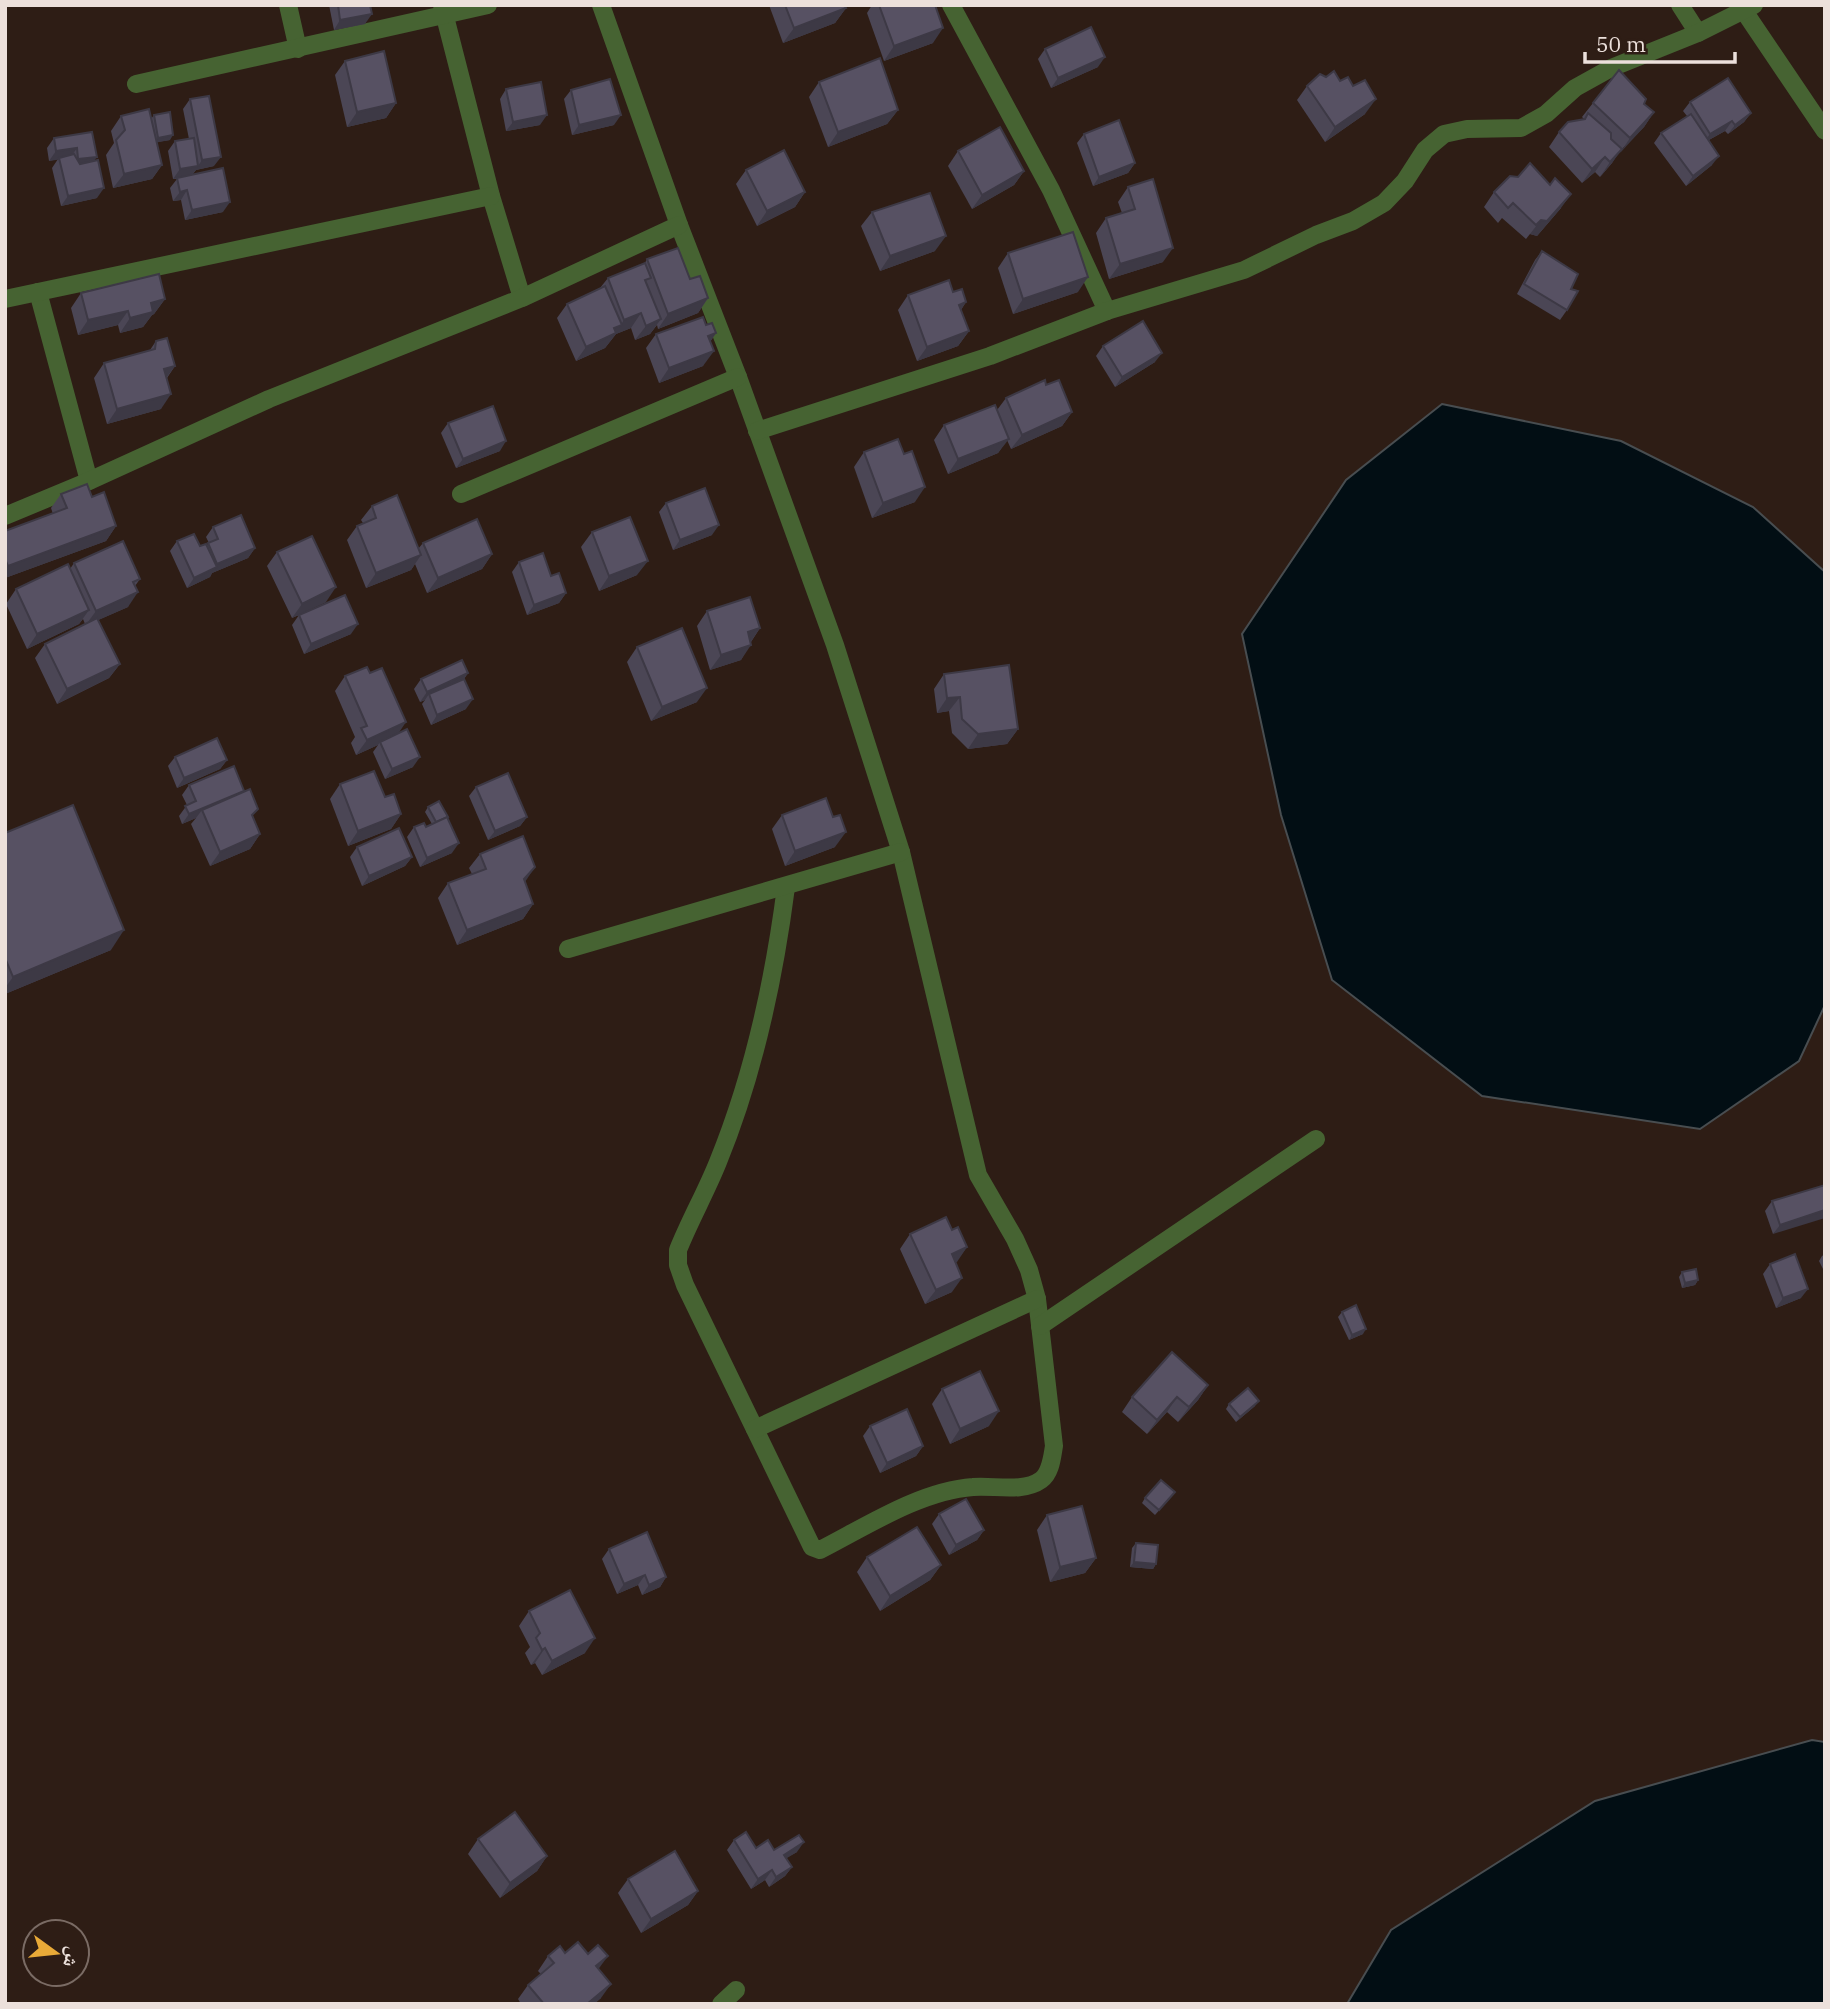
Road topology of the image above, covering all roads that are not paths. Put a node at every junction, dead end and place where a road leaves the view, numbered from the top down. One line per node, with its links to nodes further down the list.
1 (288, 5): 9 (street)
2 (488, 5): 7 (street)
3 (951, 5): 17 (street)
4 (1680, 5): 8 (street)
5 (606, 7): 13 (street)
6 (1749, 8): 8 (street); 11 (street)
7 (443, 10): 9 (street); 12 (street)
8 (1698, 33): 17 (street)
9 (298, 49): 10 (street)
10 (136, 84)
11 (1825, 131)
12 (491, 196): 14 (street); 15 (street)
13 (679, 225): 15 (street); 18 (street)
14 (38, 292): 16 (street); 20 (street)
15 (522, 298): 20 (street)
16 (5, 299)
17 (1107, 311): 19 (street)
18 (738, 377): 19 (street); 21 (street)
19 (757, 431): 23 (street)
20 (89, 481): 22 (street)
21 (461, 494)
22 (5, 516)
23 (901, 852): 24 (street); 27 (street)
24 (786, 887): 25 (street); 29 (street)
25 (569, 949)
26 (1316, 1139): 28 (street)
27 (1037, 1298): 28 (street); 29 (street)
28 (1041, 1326): 29 (street)
29 (755, 1429)
30 (736, 1990): 31 (street)
31 (721, 2004)

